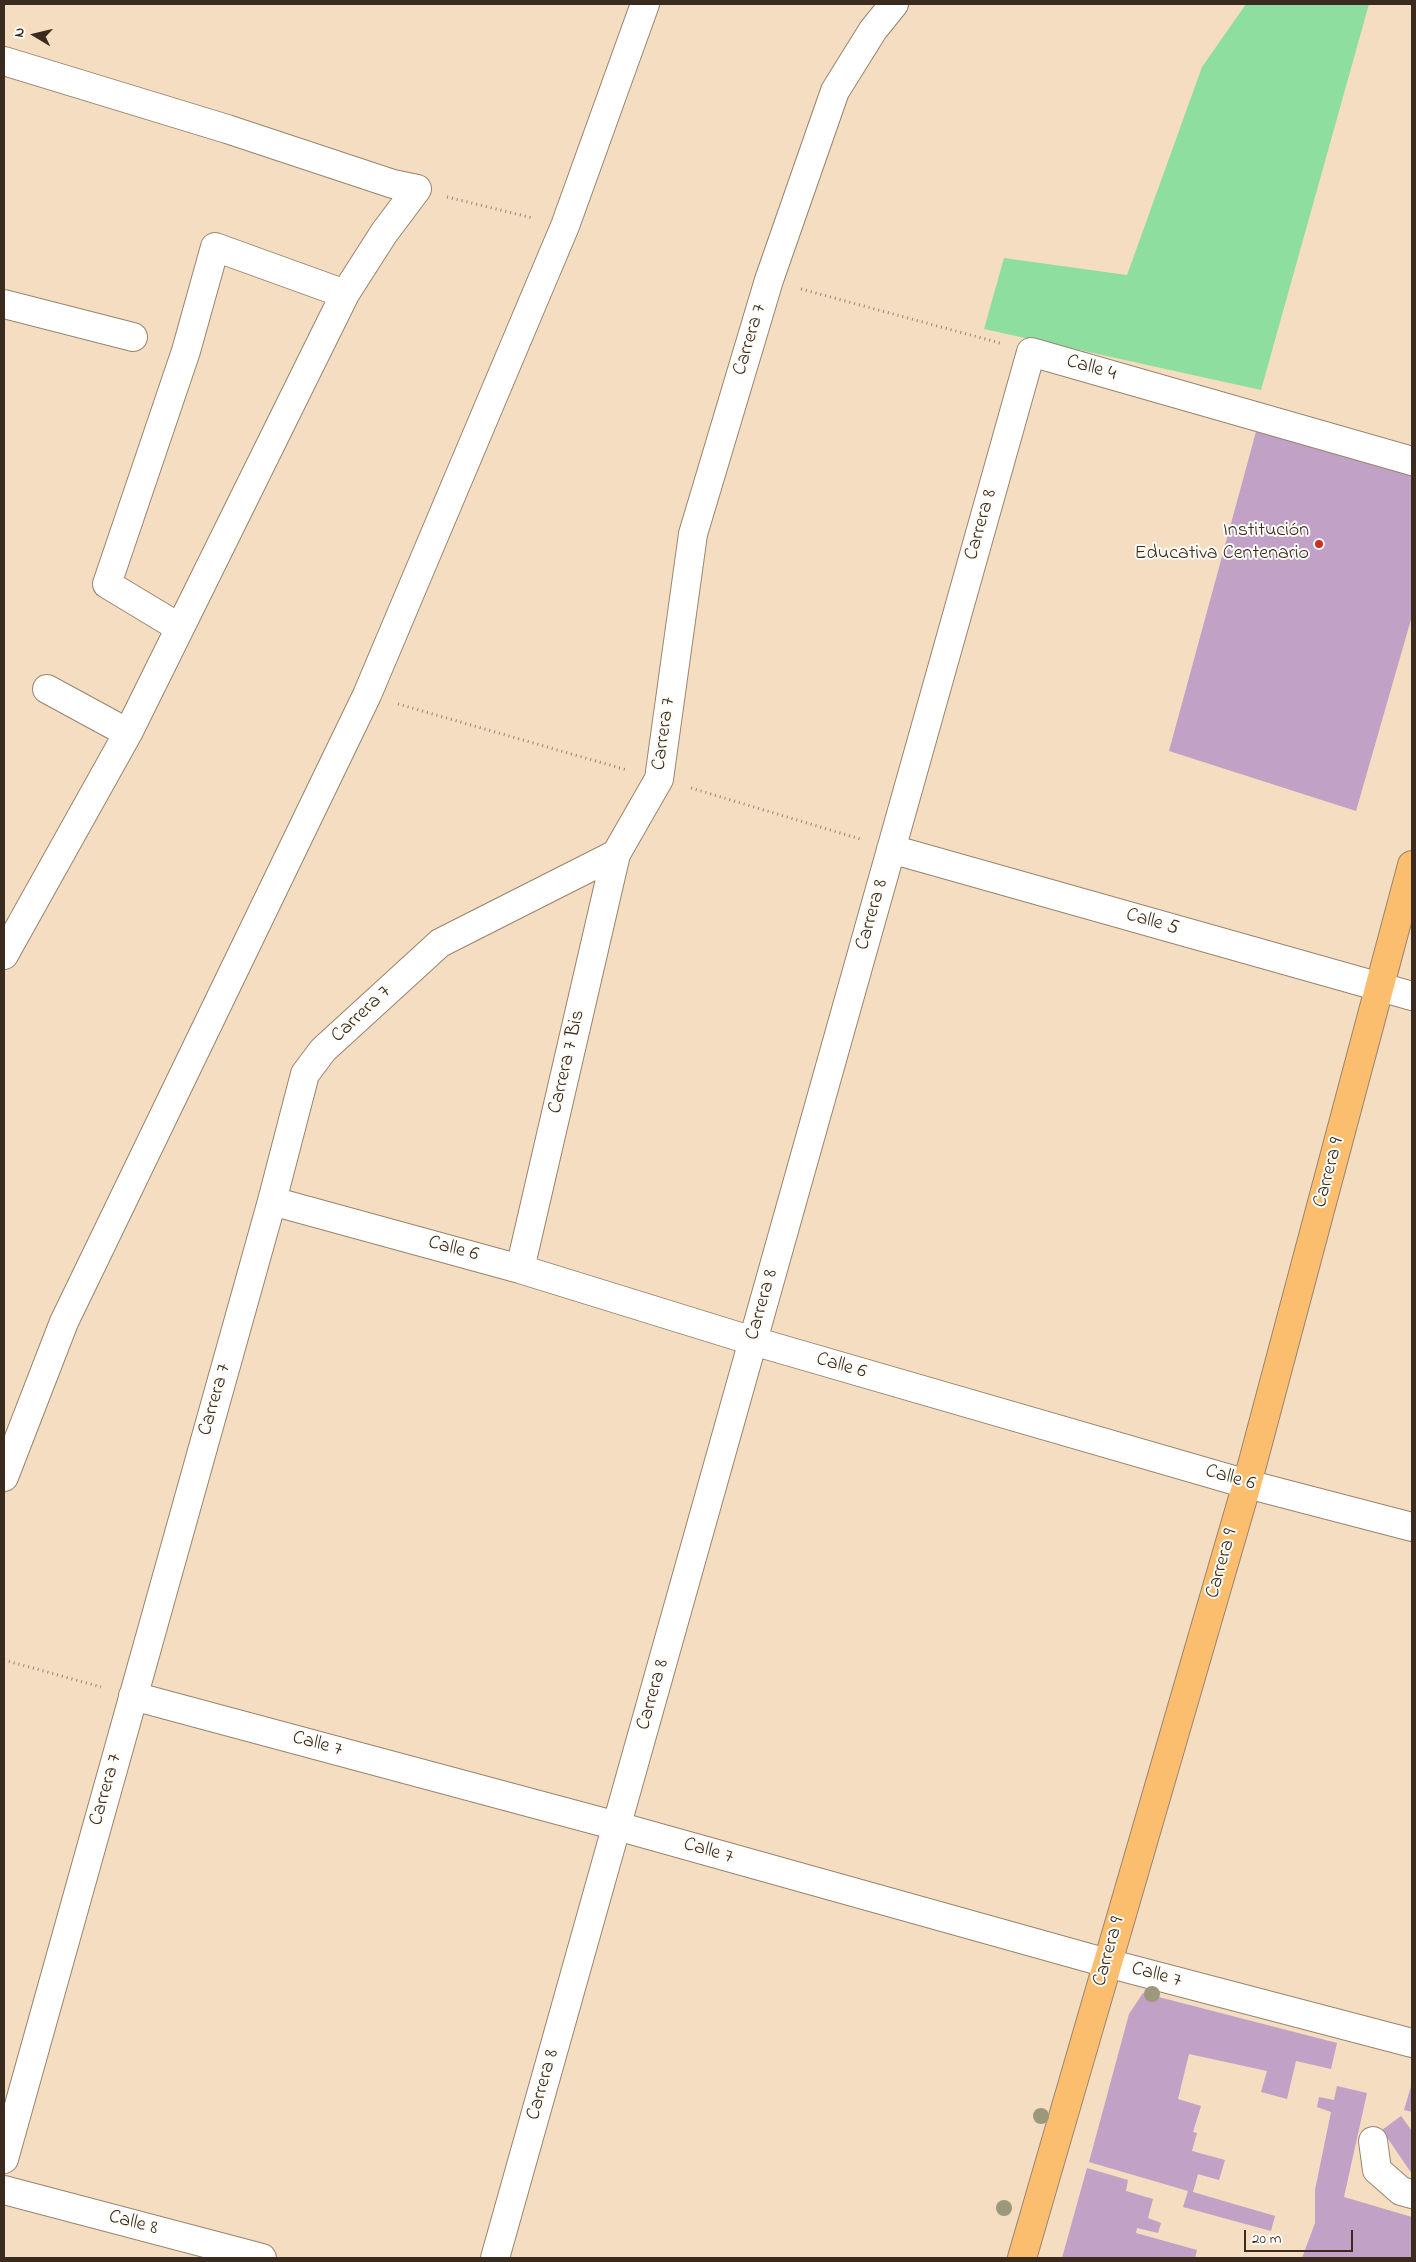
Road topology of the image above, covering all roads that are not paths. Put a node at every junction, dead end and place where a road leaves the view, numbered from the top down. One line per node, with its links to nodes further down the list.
1 (894, 4): 13 (street, Carrera 7)
2 (645, 8): 21 (street)
3 (4, 61): 4 (street)
4 (345, 294): 9 (street); 9 (street)
5 (4, 304): 6 (street)
6 (132, 338)
7 (1031, 352): 8 (street, Calle 4); 12 (street, Carrera 8)
8 (1412, 461)
9 (180, 628): 11 (street)
10 (47, 689): 11 (street)
11 (128, 733): 15 (street)
12 (891, 848): 16 (street, Calle 5); 20 (street, Carrera 8)
13 (616, 854): 18 (street, Carrera 7); 19 (street, Carrera 7 Bis)
14 (1412, 865): 16 (main road, Carrera 9)
15 (4, 955)
16 (1380, 988): 17 (street, Calle 5); 22 (main road, Carrera 9)
17 (1412, 996)
18 (272, 1201): 19 (street, Calle 6); 24 (street, Carrera 7)
19 (520, 1269): 20 (street, Calle 6)
20 (753, 1341): 22 (street, Calle 6); 25 (street, Carrera 8)
21 (4, 1477)
22 (1247, 1484): 23 (street, Calle 6); 26 (main road, Carrera 9)
23 (1412, 1527)
24 (133, 1696): 25 (street, Calle 7); 29 (street, Carrera 7)
25 (617, 1826): 26 (street, Calle 7); 33 (street, Carrera 8)
26 (1107, 1964): 27 (street, Calle 7); 34 (main road, Carrera 9)
27 (1412, 2043)
28 (1373, 2141): 31 (street)
29 (4, 2159)
30 (4, 2190): 32 (street, Calle 8)
31 (1412, 2194)
32 (262, 2258)
33 (495, 2258)
34 (1022, 2258)

